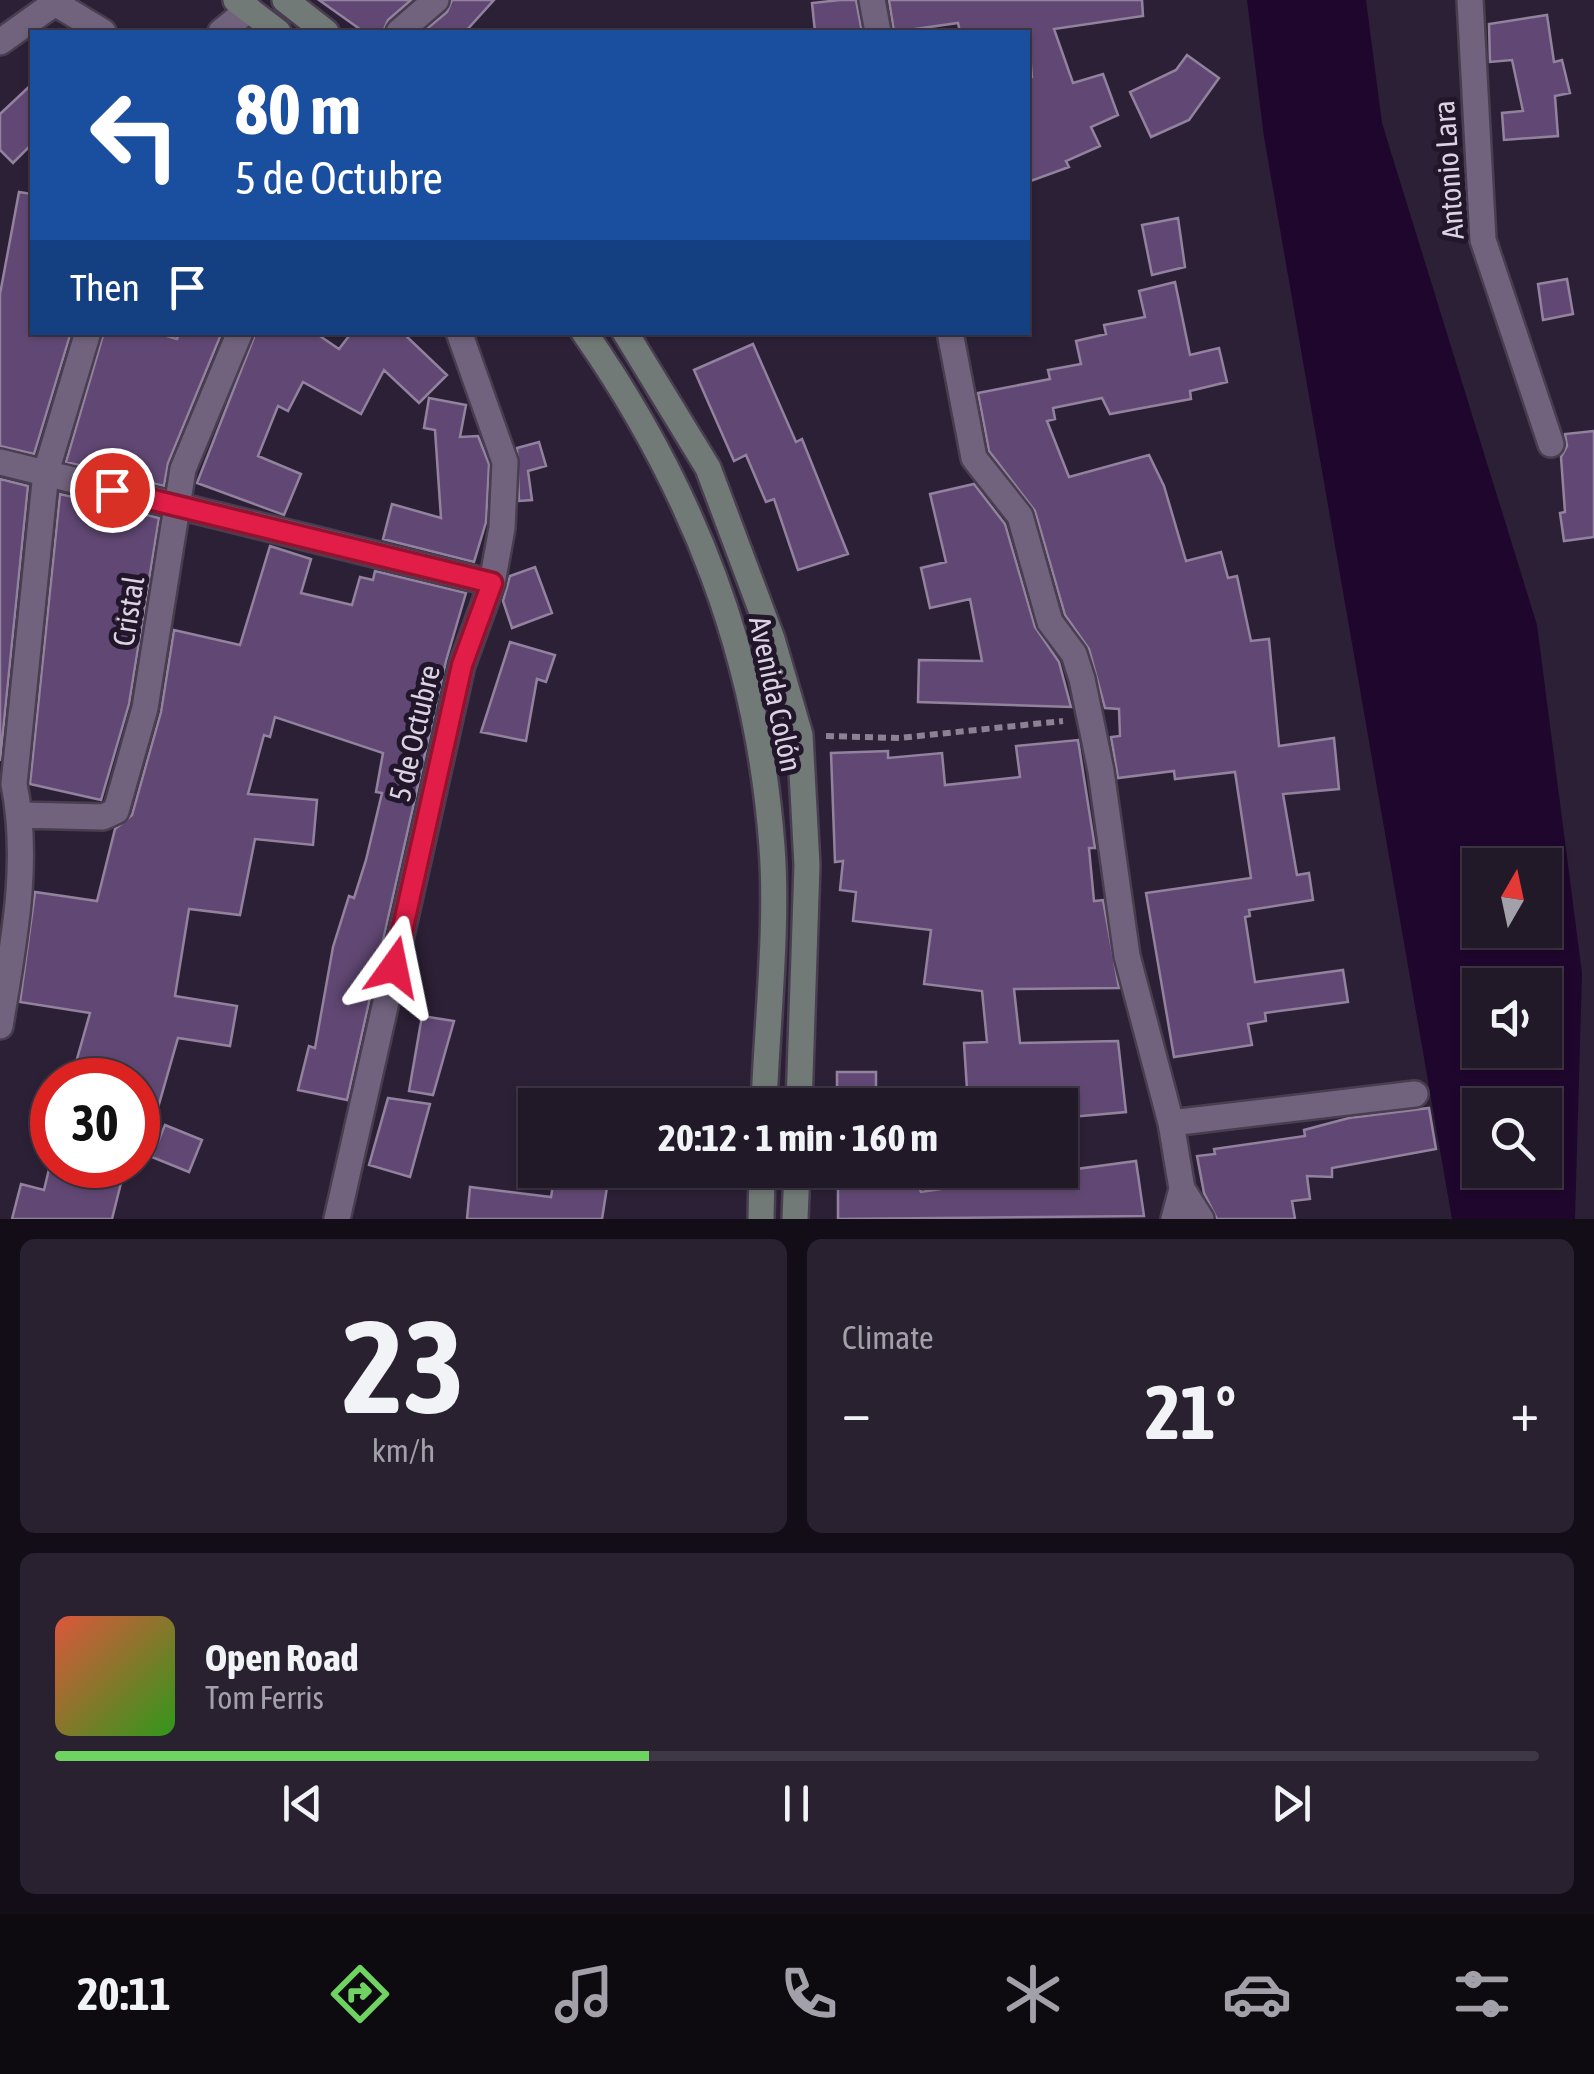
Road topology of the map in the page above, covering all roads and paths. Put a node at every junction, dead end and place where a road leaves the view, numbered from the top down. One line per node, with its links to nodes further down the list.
1 (285, 0): 10 (main road)
2 (436, 0): 11 (street)
3 (872, 0): 12 (street)
4 (1470, 0): 20 (street, Antonio Lara)
5 (57, 2): 7 (street); 13 (street)
6 (243, 4): 8 (street); 9 (main road)
7 (100, 30)
8 (223, 30)
9 (276, 30)
10 (323, 30)
11 (401, 30)
12 (878, 30)
13 (0, 42)
14 (87, 335): 22 (street)
15 (239, 335): 23 (street, Cristal)
16 (460, 335): 24 (street, 5 de Octubre)
17 (586, 335): 30 (main road, Avenida Colón)
18 (626, 335): 26 (main road, Avenida Colón)
19 (951, 335): 25 (street)
20 (1552, 444)
21 (0, 462): 22 (street)
22 (46, 472): 23 (street); 27 (street)
23 (177, 508): 24 (street); 28 (street, Cristal)
24 (492, 583): 37 (street, 5 de Octubre)
25 (1090, 718): 26 (path); 33 (street)
26 (800, 735): 31 (main road, Avenida Colón)
27 (7, 783): 28 (street)
28 (20, 815): 29 (street)
29 (0, 1026)
30 (765, 1088)
31 (800, 1088)
32 (1415, 1094): 33 (street)
33 (1171, 1122): 36 (street)
34 (761, 1188): 38 (main road)
35 (796, 1188): 39 (main road)
36 (1182, 1189): 40 (street); 41 (street)
37 (336, 1219)
38 (760, 1219)
39 (795, 1219)
40 (1174, 1219)
41 (1201, 1219)

